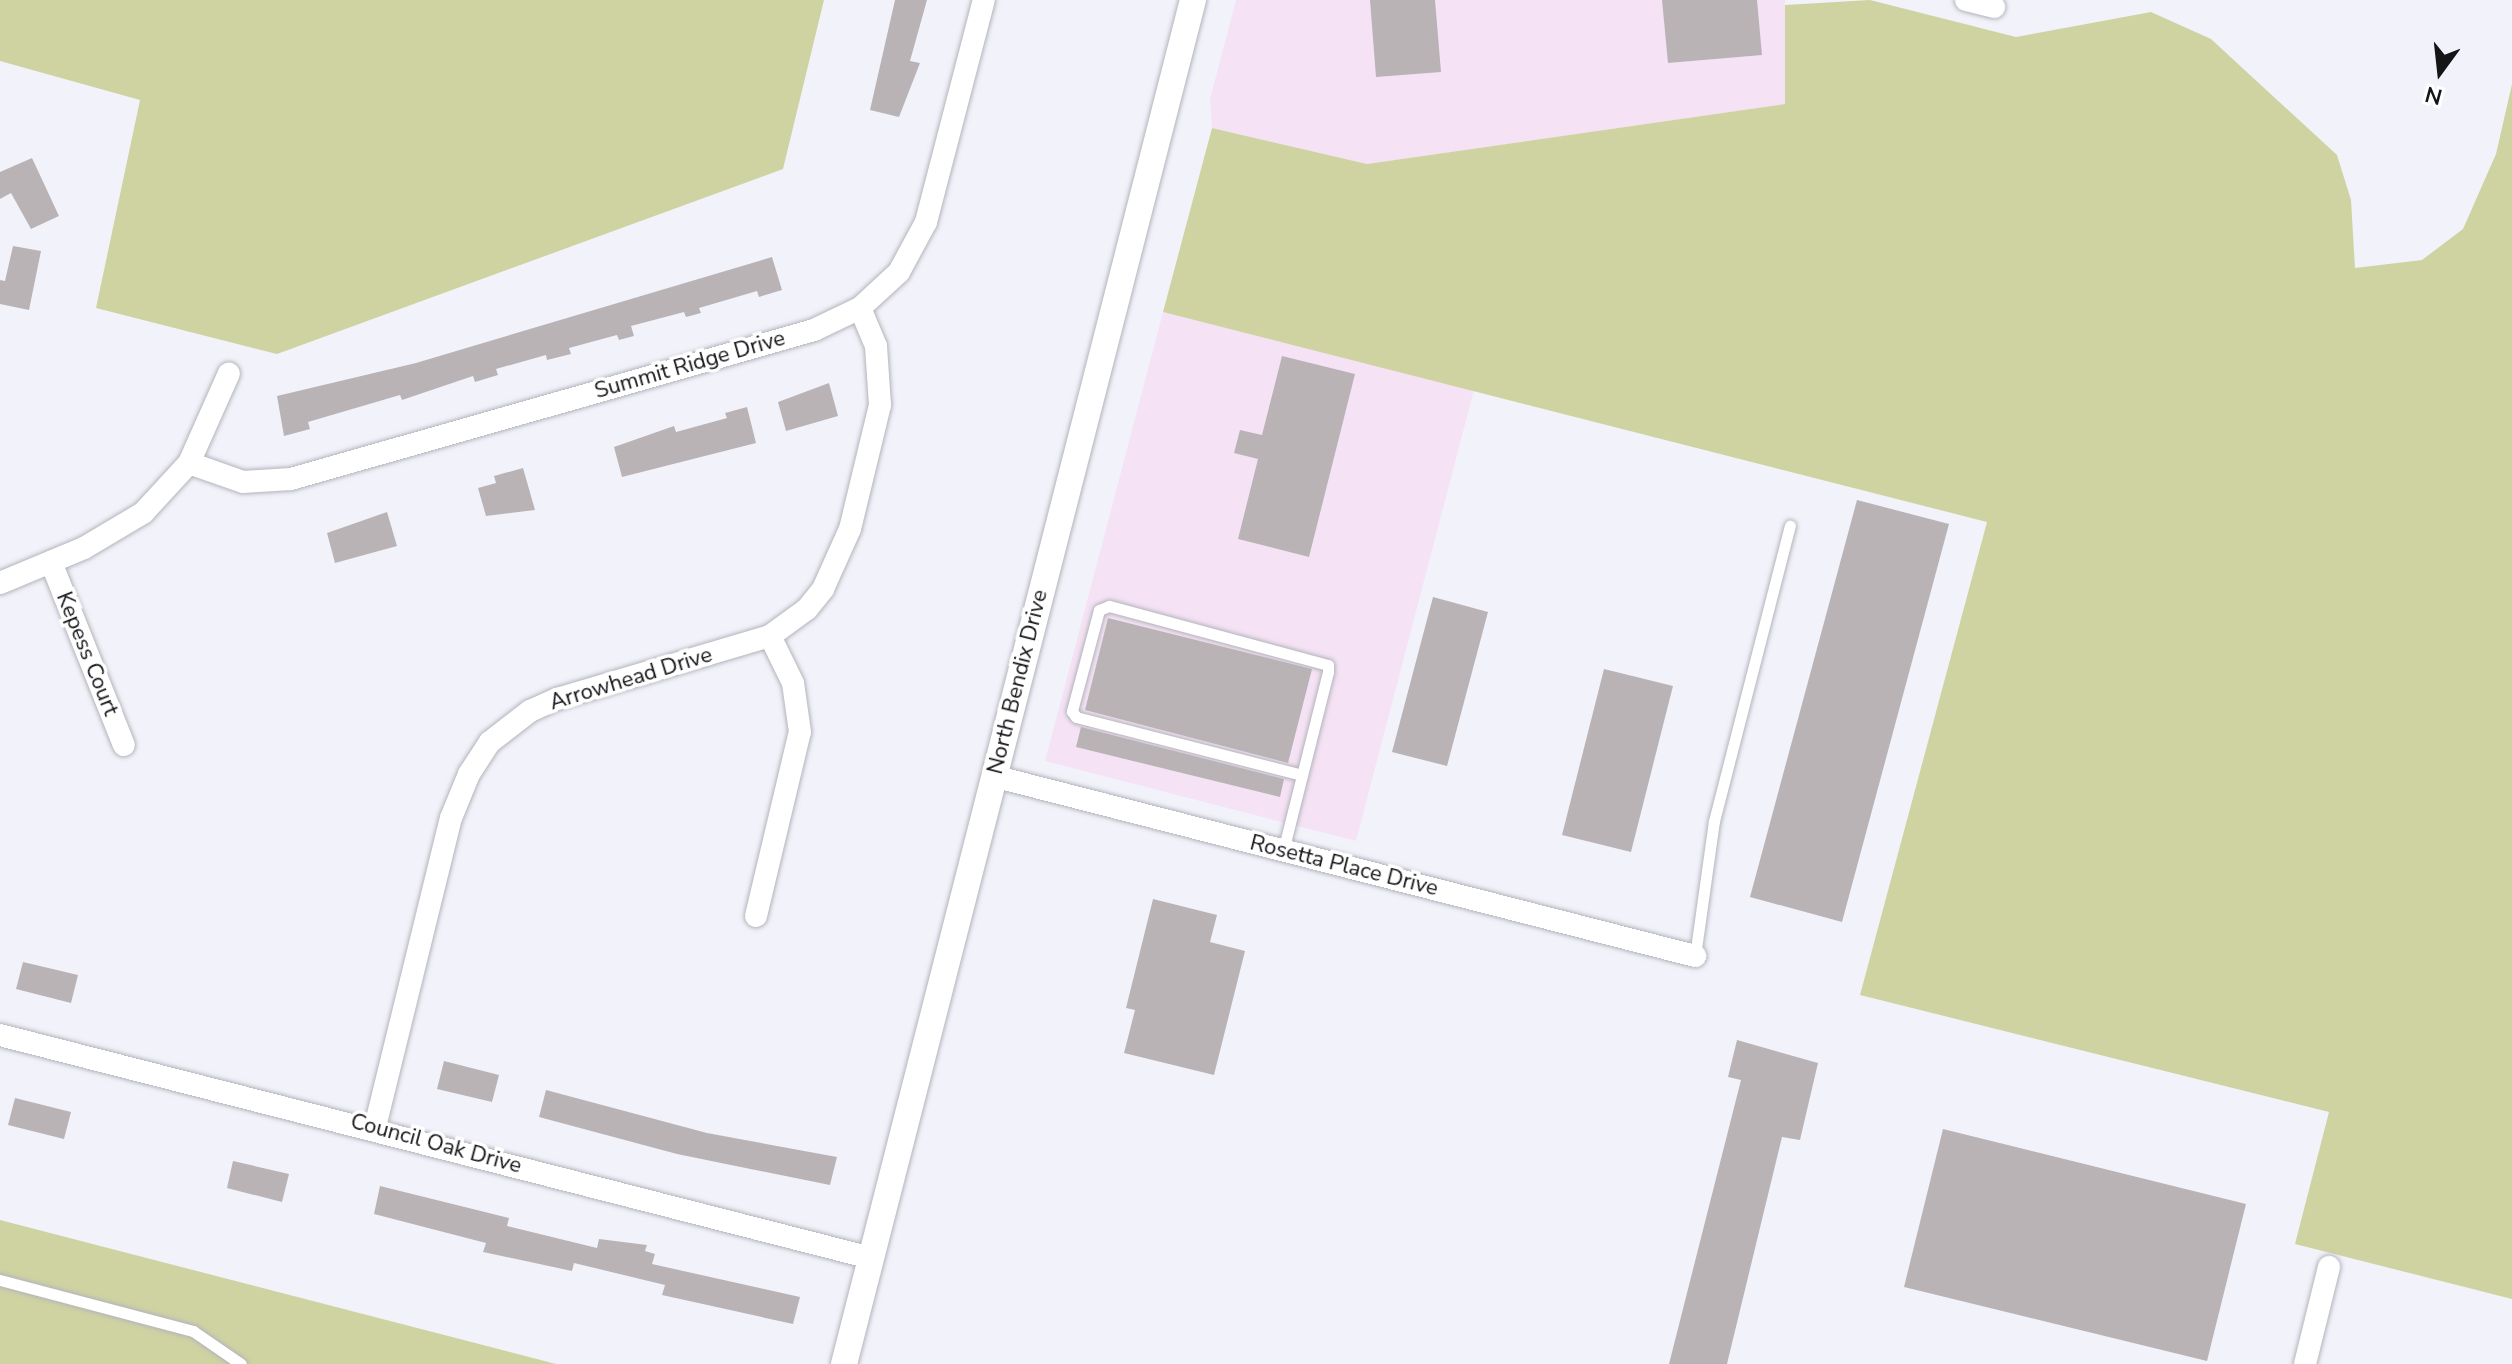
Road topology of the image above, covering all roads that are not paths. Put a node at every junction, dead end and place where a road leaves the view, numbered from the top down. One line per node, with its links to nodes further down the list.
1 (984, 0): 5 (street, Summit Ridge Drive)
2 (1193, 0): 14 (street, North Bendix Drive)
3 (1966, 0): 4 (street)
4 (1995, 4)
5 (860, 308): 7 (street, Summit Ridge Drive); 11 (street, Arrowhead Drive)
6 (229, 373): 7 (street)
7 (189, 463): 9 (street)
8 (1790, 526): 17 (lane)
9 (51, 562): 10 (street); 12 (street, Kepess Court)
10 (0, 583)
11 (770, 636): 16 (street); 19 (street, Arrowhead Drive)
12 (124, 745)
13 (1302, 775): 13 (lane); 15 (lane)
14 (993, 776): 15 (street, Rosetta Place Drive); 20 (street, North Bendix Drive)
15 (1283, 851): 17 (street, Rosetta Place Drive)
16 (756, 916)
17 (1695, 956)
18 (0, 1035): 19 (street, Council Oak Drive)
19 (375, 1127): 20 (street, Council Oak Drive)
20 (871, 1258): 24 (street, North Bendix Drive)
21 (2329, 1267): 25 (street)
22 (0, 1280): 23 (lane)
23 (241, 1364)
24 (844, 1364)
25 (2305, 1364)

